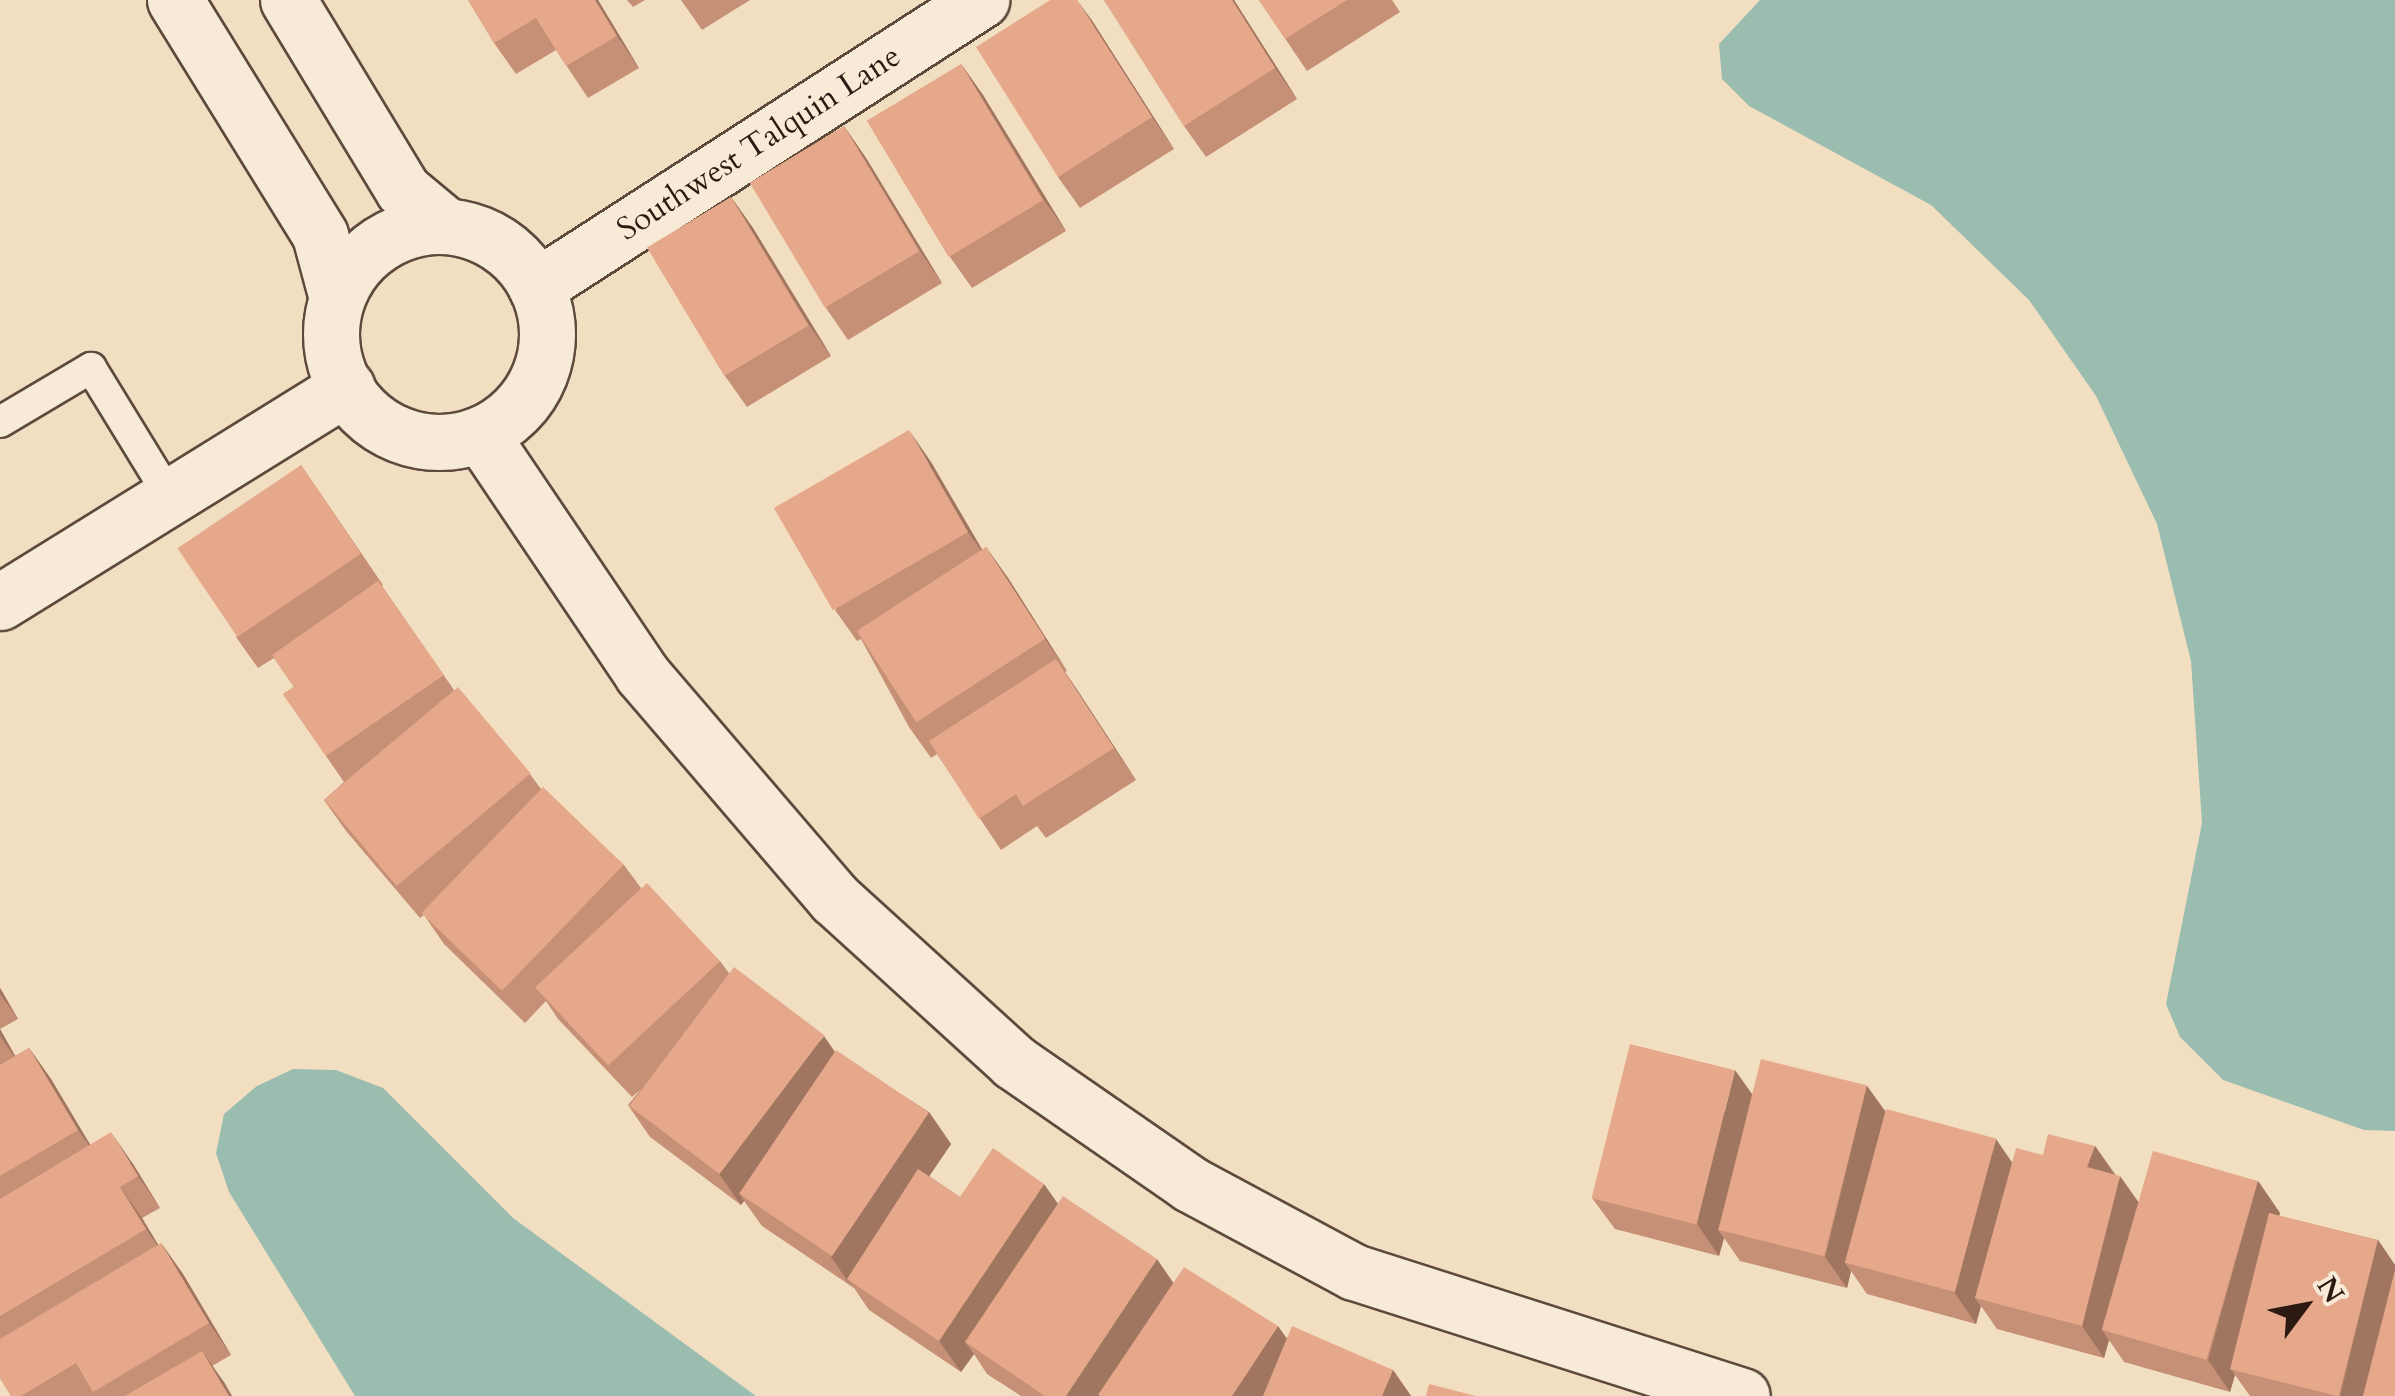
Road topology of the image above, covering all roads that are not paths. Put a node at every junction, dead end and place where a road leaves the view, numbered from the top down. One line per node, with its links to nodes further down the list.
1 (175, 0): 6 (street)
2 (288, 0): 4 (street)
3 (982, 0): 5 (street, Southwest Talquin Lane)
4 (446, 226): 5 (street); 6 (street)
5 (536, 287): 9 (street)
6 (337, 298): 7 (street)
7 (347, 387): 9 (street); 10 (street)
8 (0, 422): 10 (lane)
9 (481, 434): 12 (street)
10 (170, 497): 11 (street)
11 (0, 602)
12 (1742, 1396)

